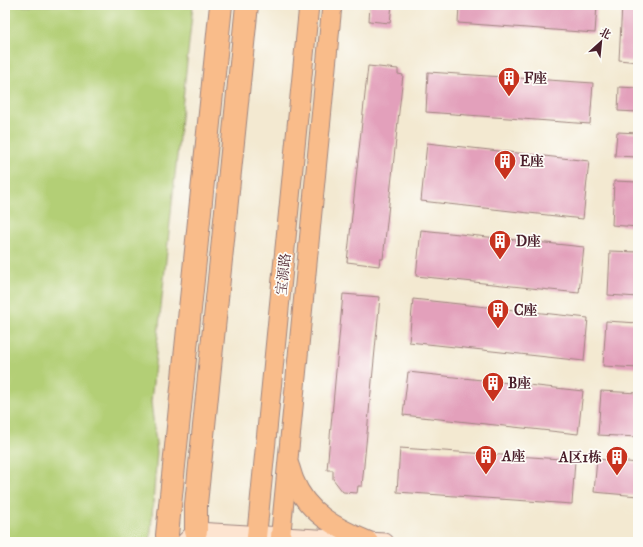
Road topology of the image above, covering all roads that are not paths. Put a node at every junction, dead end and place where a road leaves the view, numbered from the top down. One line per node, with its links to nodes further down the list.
1 (221, 5): 9 (highway)
2 (247, 5): 6 (highway)
3 (309, 5): 7 (main road, 宝源路)
4 (332, 5): 5 (main road, 宝源路)
5 (288, 463): 8 (main road, 宝源路); 10 (main road)
6 (193, 538): 7 (main road)
7 (256, 538): 8 (main road)
8 (281, 539): 10 (main road)
9 (168, 542)
10 (376, 542)

